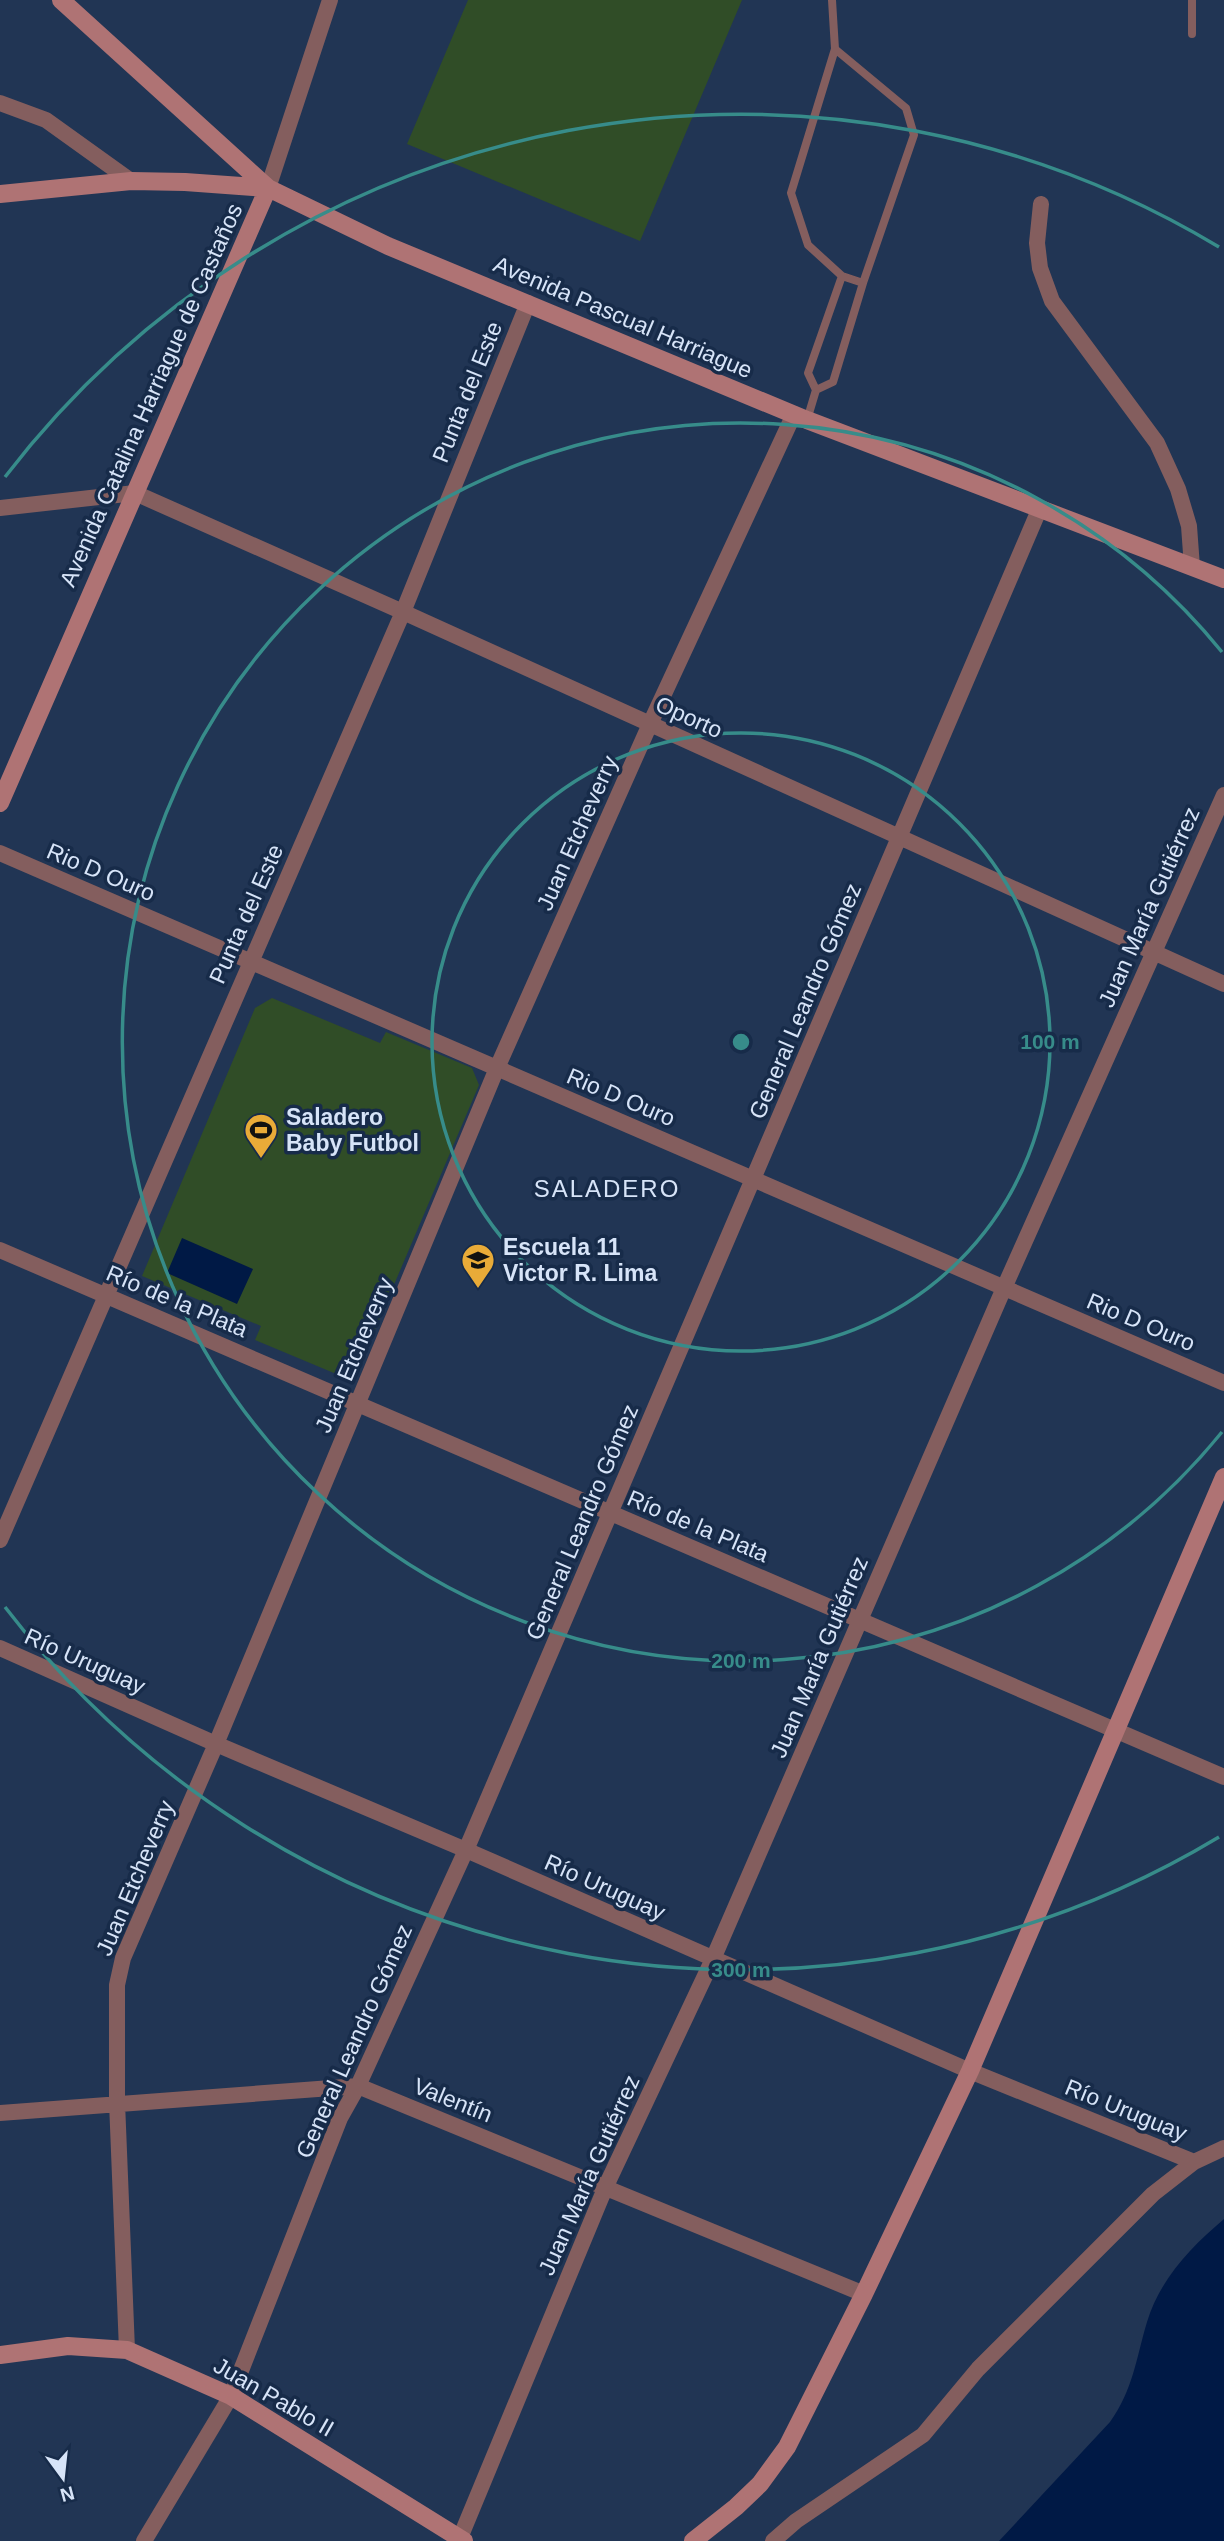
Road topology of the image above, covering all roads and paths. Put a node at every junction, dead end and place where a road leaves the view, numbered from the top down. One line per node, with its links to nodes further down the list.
1 (61, 0): 9 (street, Avenida Pascual Harriague)
2 (330, 0): 9 (street, Avenida Catalina Harriague de Castaños)
3 (832, 0): 6 (lane)
4 (1192, 0): 5 (lane)
5 (1192, 34)
6 (835, 49): 12 (lane); 13 (lane)
7 (0, 103): 8 (street)
8 (131, 181): 9 (street); 10 (street)
9 (268, 188): 14 (street, Avenida Pascual Harriague); 17 (street, Avenida Catalina Harriague de Castaños)
10 (0, 194)
11 (1041, 205): 20 (street)
12 (842, 276): 13 (lane); 15 (lane)
13 (863, 283): 15 (lane)
14 (527, 303): 16 (street, Avenida Pascual Harriague); 22 (street, Punta del Este)
15 (816, 390): 16 (lane)
16 (800, 417): 19 (street, Avenida Pascual Harriague); 23 (street, Juan Etcheverry)
17 (135, 493): 18 (street); 22 (street, Oporto); 25 (street, Avenida Catalina Harriague de Castaños)
18 (0, 508)
19 (1040, 510): 20 (street, Avenida Pascual Harriague); 26 (street, General Leandro Gómez)
20 (1192, 567): 21 (street, Avenida Pascual Harriague)
21 (1224, 579)
22 (403, 612): 23 (street, Oporto); 29 (street, Punta del Este)
23 (650, 724): 26 (street, Oporto); 31 (street, Juan Etcheverry)
24 (1224, 795): 28 (street, Juan María Gutiérrez)
25 (0, 803)
26 (901, 837): 28 (street, Oporto); 32 (street, General Leandro Gómez)
27 (0, 853): 29 (street, Rio D Ouro)
28 (1154, 953): 30 (street, Oporto); 34 (street, Juan María Gutiérrez)
29 (250, 961): 31 (street, Rio D Ouro); 35 (street, Punta del Este)
30 (1224, 984)
31 (497, 1068): 32 (street, Rio D Ouro); 37 (street, Juan Etcheverry)
32 (753, 1179): 34 (street, Rio D Ouro); 39 (street, General Leandro Gómez)
33 (0, 1250): 35 (street, Río de la Plata)
34 (1004, 1288): 36 (street, Rio D Ouro); 41 (street, Juan María Gutiérrez)
35 (106, 1295): 37 (street, Río de la Plata); 40 (street, Punta del Este)
36 (1224, 1383)
37 (359, 1404): 39 (street, Río de la Plata); 44 (street, Juan Etcheverry)
38 (1224, 1477): 43 (street)
39 (611, 1513): 41 (street, Río de la Plata); 46 (street, General Leandro Gómez)
40 (0, 1540)
41 (860, 1620): 43 (street, Río de la Plata); 47 (street, Juan María Gutiérrez)
42 (0, 1648): 44 (street, Río Uruguay)
43 (1115, 1730): 45 (street, Río de la Plata); 48 (street)
44 (216, 1744): 46 (street, Río Uruguay); 50 (street, Juan Etcheverry)
45 (1224, 1777)
46 (466, 1850): 47 (street, Río Uruguay); 49 (street, General Leandro Gómez)
47 (713, 1959): 48 (street, Río Uruguay); 54 (street, Juan María Gutiérrez)
48 (970, 2071): 53 (street, Río Uruguay); 55 (street)
49 (358, 2086): 50 (street, Valentín); 54 (street, Valentín); 58 (street, General Leandro Gómez)
50 (117, 2102): 51 (street, Valentín); 56 (street, Juan Etcheverry)
51 (0, 2113)
52 (1224, 2148): 53 (street)
53 (1194, 2162): 62 (street)
54 (606, 2186): 55 (street, Valentín); 59 (street, Juan María Gutiérrez)
55 (864, 2294): 61 (street)
56 (127, 2350): 57 (street, Juan Pablo II); 58 (street, Juan Pablo II)
57 (0, 2355)
58 (231, 2396): 59 (street, Juan Pablo II); 60 (street, General Leandro Gómez)
59 (462, 2539)
60 (144, 2541)
61 (693, 2541)
62 (773, 2541)

